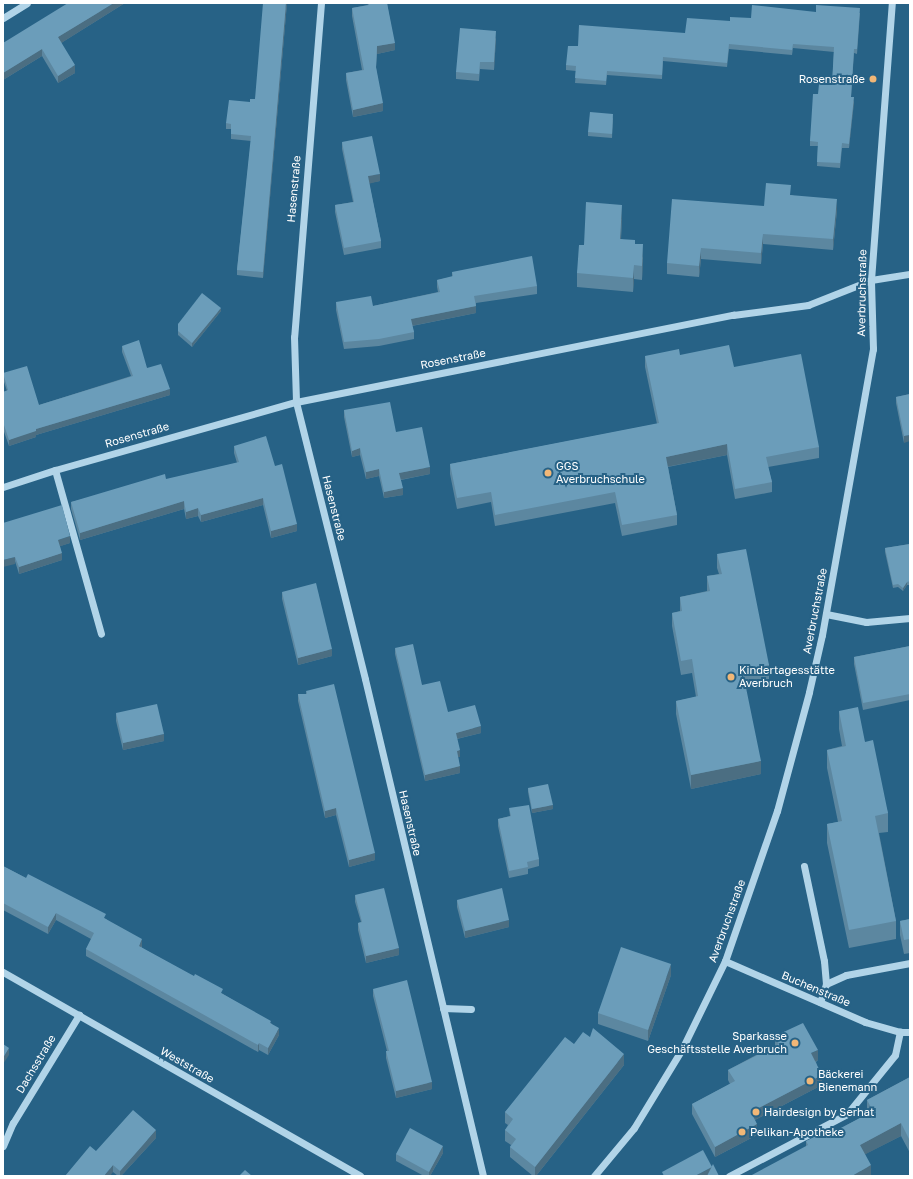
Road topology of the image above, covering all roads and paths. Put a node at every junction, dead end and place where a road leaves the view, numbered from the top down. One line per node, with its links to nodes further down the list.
1 (27, 3): 4 (street)
2 (321, 3): 7 (street, Hasenstraße)
3 (892, 3): 6 (street, Averbruchstraße)
4 (3, 18)
5 (910, 274): 6 (street, Rosenstraße)
6 (871, 280): 7 (street, Rosenstraße); 10 (street, Averbruchstraße)
7 (296, 402): 8 (street, Rosenstraße); 19 (street, Hasenstraße)
8 (55, 470): 9 (street, Rosenstraße); 12 (street)
9 (3, 487)
10 (826, 614): 11 (street); 14 (street, Averbruchstraße)
11 (910, 618)
12 (101, 634)
13 (804, 866): 17 (street)
14 (724, 961): 18 (street, Buchenstraße); 27 (street, Averbruchstraße)
15 (910, 963): 17 (street)
16 (3, 972): 21 (street, Weststraße)
17 (826, 984): 18 (street)
18 (820, 1002): 22 (street, Buchenstraße)
19 (443, 1008): 20 (street); 26 (street, Hasenstraße)
20 (471, 1009)
21 (79, 1015): 24 (street, Dachsstraße); 25 (street, Weststraße)
22 (900, 1032): 23 (street, Buchenstraße); 28 (street)
23 (910, 1032)
24 (3, 1146)
25 (360, 1176)
26 (483, 1176)
27 (594, 1176)
28 (728, 1176)

